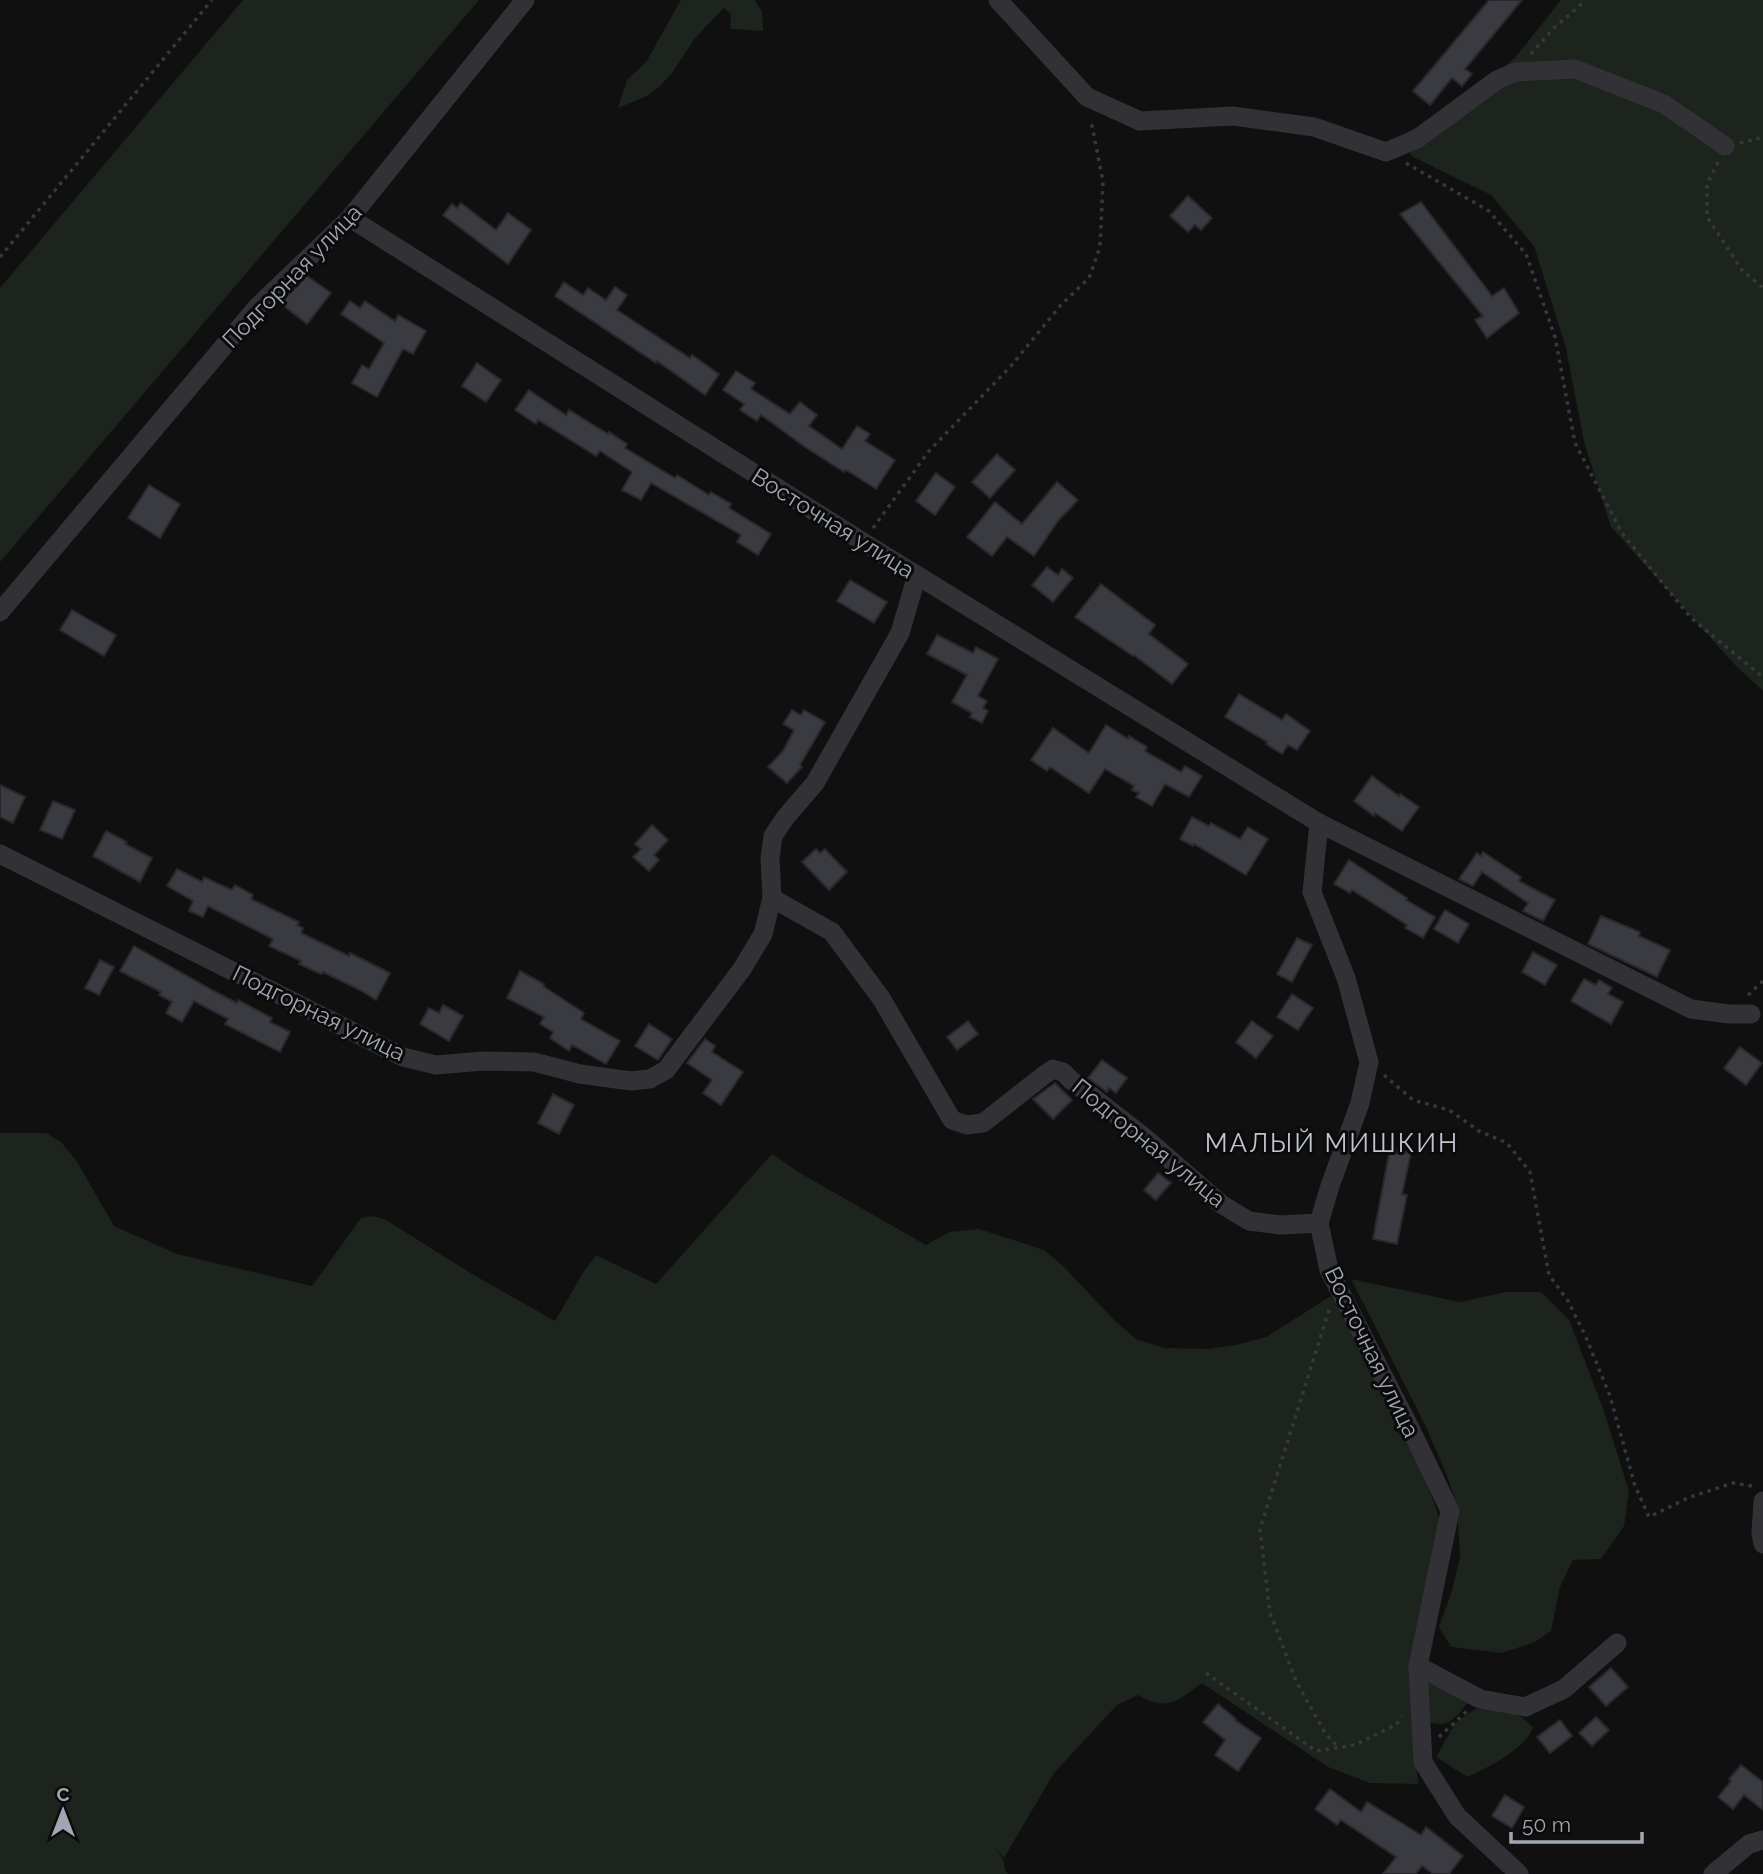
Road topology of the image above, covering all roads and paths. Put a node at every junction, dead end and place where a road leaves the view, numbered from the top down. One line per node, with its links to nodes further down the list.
1 (212, 0): 11 (path)
2 (525, 0): 10 (street, Подгорная улица)
3 (998, 0): 6 (street)
4 (1586, 0): 5 (path)
5 (1516, 72): 8 (street); 9 (street)
6 (1087, 97): 9 (street); 13 (path)
7 (1763, 137): 8 (path)
8 (1725, 146): 12 (path)
9 (1386, 152): 16 (path)
10 (350, 218): 13 (street, Восточная улица); 15 (street, Подгорная улица)
11 (0, 257)
12 (1763, 288)
13 (863, 542): 14 (street, Восточная улица)
14 (916, 575): 17 (street, Восточная улица); 19 (street, Подгорная улица)
15 (0, 612)
16 (1763, 677)
17 (1319, 823): 20 (street, Восточная улица); 21 (street, Восточная улица)
18 (0, 854): 19 (street, Подгорная улица)
19 (772, 898): 22 (street, Подгорная улица)
20 (1751, 1014)
21 (1369, 1062): 22 (street, Восточная улица); 24 (path)
22 (1319, 1223): 23 (street, Восточная улица)
23 (1337, 1286): 27 (street, Восточная улица); 31 (path)
24 (1758, 1494): 25 (street)
25 (1763, 1544)
26 (1617, 1643): 29 (street)
27 (1418, 1666): 29 (street); 32 (street, Восточная улица)
28 (1206, 1672): 31 (path)
29 (1480, 1699): 32 (path)
30 (1402, 1715): 31 (path)
31 (1339, 1748)
32 (1422, 1757): 34 (street)
33 (1763, 1840): 35 (street)
34 (1519, 1874)
35 (1713, 1874)

